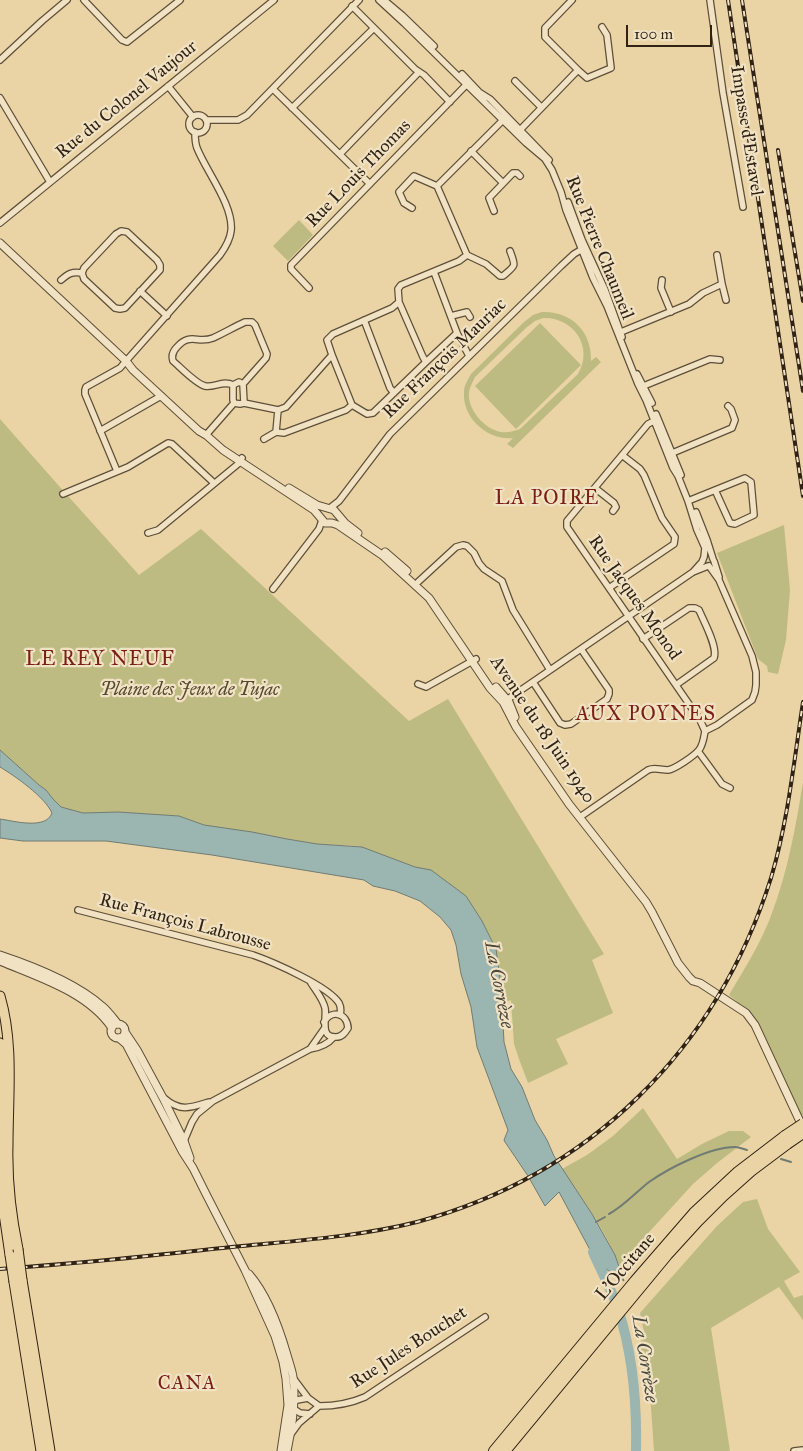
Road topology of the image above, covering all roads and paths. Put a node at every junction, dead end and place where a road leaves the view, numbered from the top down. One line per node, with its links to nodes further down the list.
1 (67, 0): 13 (street)
2 (84, 0): 3 (street)
3 (180, 0)
4 (274, 0): 18 (street, Rue du Colonel Vaujour)
5 (359, 0): 10 (street)
6 (379, 0): 17 (street, Rue Pierre Chaumeil)
7 (384, 0): 17 (street, Rue Pierre Chaumeil)
8 (572, 0): 14 (street)
9 (710, 0): 38 (street, Impasse d'Estavel)
10 (352, 6): 12 (street); 19 (street)
11 (602, 27): 14 (street)
12 (374, 28): 15 (street); 23 (street)
13 (0, 60)
14 (578, 70): 22 (street)
15 (419, 72): 21 (street); 32 (street)
16 (515, 81): 22 (street)
17 (468, 83): 21 (street, Rue Louis Thomas); 24 (street, Rue Pierre Chaumeil); 27 (street, Rue Pierre Chaumeil)
18 (168, 86): 25 (street); 34 (street, Rue du Colonel Vaujour)
19 (273, 88): 23 (street); 26 (street)
20 (0, 98): 34 (street)
21 (450, 102): 36 (street, Rue Louis Thomas)
22 (541, 107): 29 (street)
23 (292, 108): 32 (street)
24 (502, 111): 27 (street); 29 (street, Rue Pierre Chaumeil)
25 (193, 117): 26 (street); 30 (street)
26 (207, 120): 30 (street)
27 (503, 120): 28 (street, Rue Pierre Chaumeil); 31 (street)
28 (512, 129): 29 (street); 43 (street, Rue Pierre Chaumeil)
29 (520, 129): 43 (street, Rue Pierre Chaumeil)
30 (195, 132): 57 (street)
31 (471, 151): 35 (street); 37 (street)
32 (340, 154): 36 (street)
33 (520, 176): 35 (street)
34 (50, 182): 41 (street, Rue du Colonel Vaujour)
35 (503, 183): 40 (street)
36 (370, 184): 52 (street, Rue Louis Thomas)
37 (437, 186): 39 (street); 45 (street)
38 (743, 207)
39 (412, 208)
40 (494, 211)
41 (0, 223)
42 (0, 243): 66 (street, Avenue du 18 Juin 1940)
43 (584, 249): 61 (street, Rue Pierre Chaumeil); 64 (street, Rue François Mauriac); 70 (street, Rue Pierre Chaumeil)
44 (510, 251): 45 (street)
45 (467, 255): 47 (street)
46 (717, 255): 51 (street)
47 (434, 272): 55 (street); 58 (street)
48 (82, 273): 49 (street); 53 (street); 53 (street)
49 (61, 280)
50 (662, 280): 56 (street)
51 (722, 284): 54 (street); 56 (street)
52 (309, 288)
53 (140, 291): 57 (street)
54 (726, 300)
55 (399, 302): 60 (street); 67 (street)
56 (670, 312): 61 (street)
57 (167, 316): 66 (street)
58 (451, 316): 59 (street); 62 (street)
59 (470, 317)
60 (364, 320): 63 (street); 71 (street)
61 (621, 332): 70 (street, Rue Pierre Chaumeil)
62 (457, 333): 64 (street); 67 (street)
63 (332, 355): 75 (street); 77 (street)
64 (469, 356): 92 (street, Rue François Mauriac)
65 (720, 360): 70 (street)
66 (126, 362): 72 (street, Avenue du 18 Juin 1940); 79 (street); 81 (street, Avenue du 18 Juin 1940)
67 (426, 362): 71 (street)
68 (243, 384): 69 (street); 69 (street); 74 (street)
69 (233, 385): 73 (street)
70 (641, 387): 78 (street, Rue Pierre Chaumeil)
71 (394, 393): 75 (street)
72 (160, 396): 79 (street); 81 (street, Avenue du 18 Juin 1940)
73 (234, 403): 74 (street); 81 (street)
74 (244, 403): 77 (street)
75 (352, 405): 80 (street)
76 (728, 406): 84 (street)
77 (278, 410): 80 (street)
78 (657, 420): 83 (street, Rue Jacques Monod); 84 (street, Rue Pierre Chaumeil)
79 (100, 431): 86 (street)
80 (276, 432): 82 (street)
81 (207, 433): 85 (street, Avenue du 18 Juin 1940)
82 (264, 438)
83 (622, 454): 88 (street, Rue Jacques Monod); 99 (street)
84 (670, 454): 91 (street, Rue Pierre Chaumeil)
85 (241, 460): 87 (street); 92 (street, Avenue du 18 Juin 1940); 94 (street, Avenue du 18 Juin 1940)
86 (116, 471): 87 (street); 90 (street)
87 (214, 483): 95 (street)
88 (595, 488): 93 (street); 99 (street, Rue Jacques Monod)
89 (715, 490): 89 (street); 91 (street)
90 (63, 494)
91 (690, 500): 96 (street, Rue Pierre Chaumeil)
92 (332, 510): 94 (street); 94 (street); 97 (street, Avenue du 18 Juin 1940)
93 (613, 511)
94 (325, 521): 98 (street); 103 (street, Avenue du 18 Juin 1940)
95 (148, 533)
96 (708, 562): 100 (street); 109 (street)
97 (418, 582): 103 (street, Avenue du 18 Juin 1940); 104 (street)
98 (273, 588)
99 (609, 588): 100 (street, Rue Jacques Monod)
100 (628, 617): 101 (street, Rue Jacques Monod); 102 (street)
101 (643, 639): 107 (street, Rue Jacques Monod); 107 (street)
102 (581, 649): 104 (street); 105 (street)
103 (475, 660): 106 (street); 108 (street, Avenue du 18 Juin 1940)
104 (550, 670): 105 (street)
105 (533, 682): 108 (street)
106 (418, 684)
107 (676, 685): 109 (street, Rue Jacques Monod)
108 (505, 701): 112 (street, Avenue du 18 Juin 1940); 112 (street, Avenue du 18 Juin 1940)
109 (705, 731): 110 (street)
110 (698, 751): 111 (street); 112 (street)
111 (730, 788)
112 (581, 816): 120 (street, Avenue du 18 Juin 1940)
113 (78, 910): 116 (street, Rue François Labrousse)
114 (0, 955): 123 (street)
115 (0, 961): 123 (street)
116 (310, 981): 117 (street, Rue François Labrousse); 119 (street)
117 (328, 993): 119 (street); 121 (street, Rue François Labrousse)
118 (0, 996): 143 (highway, bridge)
119 (324, 1005): 122 (street)
120 (743, 1012): 136 (street); 137 (street)
121 (340, 1014): 122 (street); 127 (street, Rue François Labrousse)
122 (324, 1022): 124 (street)
123 (115, 1026): 125 (street); 126 (street)
124 (324, 1029): 127 (street); 129 (street, Rue François Labrousse)
125 (126, 1032): 126 (street); 131 (street)
126 (119, 1038): 130 (street)
127 (334, 1038): 129 (street, Rue François Labrousse)
128 (0, 1043): 143 (highway, bridge)
129 (310, 1049): 132 (street, Rue François Labrousse)
130 (154, 1096): 134 (street); 138 (street)
131 (163, 1098): 133 (street); 134 (street)
132 (213, 1101): 133 (street, Rue François Labrousse); 135 (street, Rue François Labrousse)
133 (182, 1107): 134 (street)
134 (174, 1123): 135 (street); 138 (street); 140 (street)
135 (190, 1126): 140 (street, Rue François Labrousse)
136 (803, 1126): 139 (highway, L'Occitane, bridge)
137 (803, 1134): 139 (highway, L'Occitane, bridge)
138 (176, 1139): 141 (street)
139 (786, 1140): 145 (highway, L'Occitane)
140 (184, 1141): 141 (street)
141 (193, 1168): 142 (street)
142 (245, 1270): 146 (street); 148 (street)
143 (18, 1281): 153 (highway); 154 (highway)
144 (485, 1318): 149 (street, Rue Jules Bouchet)
145 (600, 1329): 157 (highway, L'Occitane); 158 (highway, L'Occitane)
146 (293, 1377): 147 (street); 148 (street)
147 (308, 1398): 148 (street); 149 (street)
148 (291, 1405): 150 (street); 151 (street); 155 (street)
149 (319, 1406): 150 (street)
150 (310, 1414): 151 (street)
151 (290, 1436): 156 (street)
152 (803, 1450): 159 (street)
153 (41, 1451)
154 (50, 1451)
155 (281, 1451)
156 (287, 1451)
157 (494, 1451)
158 (505, 1451)
159 (794, 1451)

